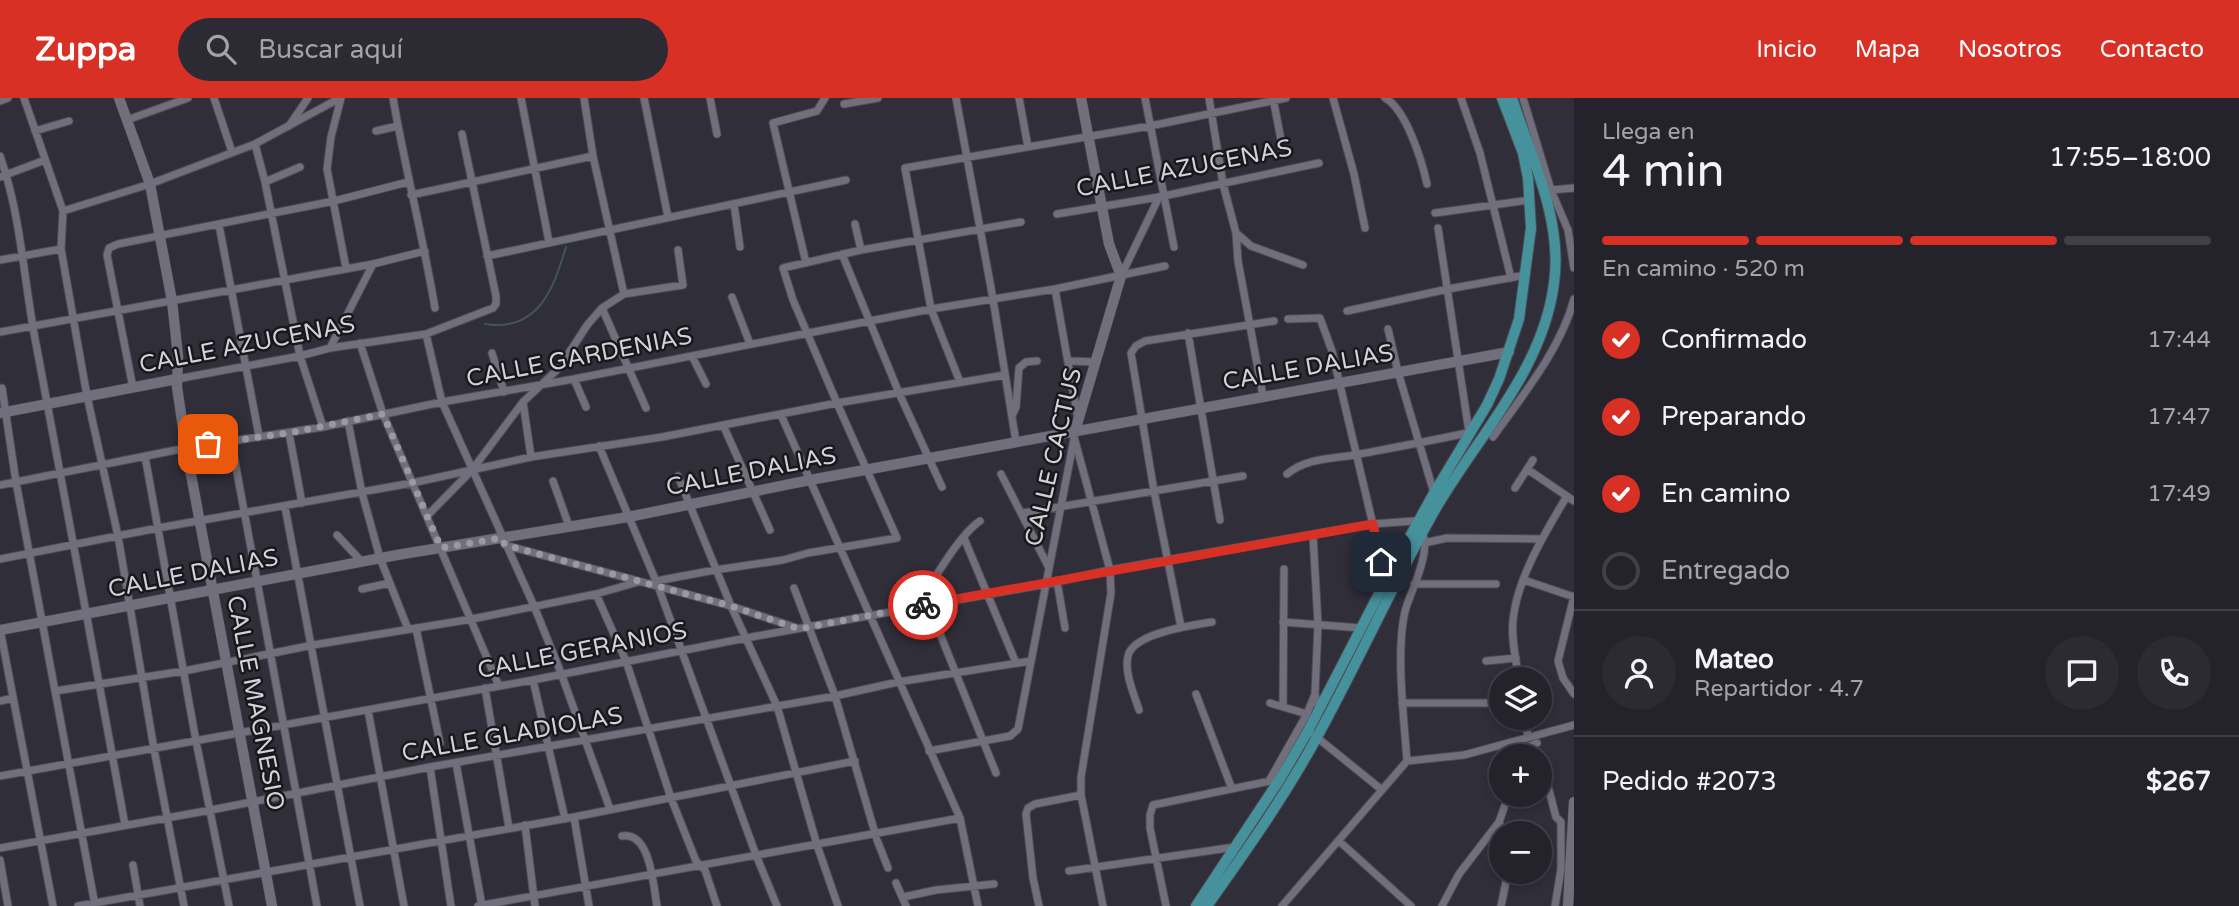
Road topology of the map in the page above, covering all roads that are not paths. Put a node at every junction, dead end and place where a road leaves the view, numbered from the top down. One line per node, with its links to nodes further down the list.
1 (8, 98): 28 (street)
2 (24, 98): 36 (street)
3 (119, 98): 31 (street, CALLE MAGNESIO)
4 (188, 98): 31 (street)
5 (214, 98): 44 (street)
6 (308, 98): 35 (street)
7 (341, 98): 35 (street); 66 (street)
8 (393, 98): 33 (street)
9 (521, 98): 51 (street)
10 (584, 98): 46 (street)
11 (644, 98): 74 (street)
12 (710, 98): 39 (street)
13 (825, 98): 62 (street)
14 (878, 98): 29 (street)
15 (956, 98): 47 (street)
16 (1019, 98): 43 (street)
17 (1081, 98): 40 (street)
18 (1145, 98): 34 (street)
19 (1209, 98): 30 (street)
20 (1286, 98): 27 (street)
21 (1333, 98): 78 (street)
22 (1385, 98): 59 (street)
23 (1461, 98): 68 (street)
24 (1502, 98): 65 (main road)
25 (1512, 98): 226 (main road)
26 (1523, 98): 61 (street)
27 (1273, 99): 30 (street); 41 (street)
28 (0, 101)
29 (844, 104)
30 (1212, 112): 34 (street); 58 (street)
31 (127, 120): 57 (street, CALLE MAGNESIO)
32 (69, 121): 36 (street)
33 (398, 126): 37 (street); 55 (street)
34 (1150, 126): 40 (street); 64 (street)
35 (288, 127): 42 (street)
36 (35, 131): 48 (street)
37 (376, 131)
38 (463, 134): 56 (street)
39 (717, 134)
40 (1088, 136): 43 (street); 69 (street)
41 (1281, 140)
42 (255, 144): 44 (street); 54 (street)
43 (1028, 147): 47 (street)
44 (232, 152): 57 (street)
45 (0, 156): 52 (street)
46 (593, 156): 51 (street); 80 (street)
47 (966, 157): 81 (street); 84 (street)
48 (45, 160): 52 (street); 70 (street)
49 (1319, 163): 58 (street, CALLE AZUCENAS)
50 (300, 167): 54 (street)
51 (534, 168): 56 (street); 85 (street)
52 (3, 176): 93 (street)
53 (846, 180): 62 (street)
54 (265, 182): 71 (street)
55 (408, 182): 63 (street); 66 (street)
56 (471, 182): 63 (street); 94 (street)
57 (150, 184): 70 (street); 83 (street, CALLE MAGNESIO)
58 (1223, 184): 64 (street, CALLE AZUCENAS); 82 (street)
59 (1427, 184)
60 (1574, 188): 61 (street)
61 (1551, 190): 95 (street)
62 (789, 193): 67 (street); 97 (street)
63 (411, 195): 91 (street)
64 (1161, 196): 69 (street, CALLE AZUCENAS); 87 (street); 104 (street)
65 (1530, 200): 68 (street); 103 (main road)
66 (334, 201): 71 (street); 101 (street)
67 (734, 204): 74 (street); 86 (street)
68 (1491, 205): 73 (street); 105 (street)
69 (1102, 207): 72 (street, CALLE AZUCENAS); 104 (street)
70 (63, 211): 88 (street)
71 (272, 214): 77 (street); 106 (street)
72 (1057, 214)
73 (1435, 214)
74 (668, 216): 80 (street)
75 (1021, 222): 81 (street)
76 (855, 223): 90 (street)
77 (219, 225): 83 (street); 109 (street)
78 (1365, 228)
79 (1438, 228): 108 (street)
80 (610, 229): 85 (street); 110 (street)
81 (981, 229): 84 (street); 112 (street)
82 (1236, 233): 99 (street); 125 (street)
83 (159, 237): 114 (street, CALLE MAGNESIO); 118 (street)
84 (918, 240): 90 (street); 117 (street)
85 (549, 242): 94 (street)
86 (740, 247)
87 (1174, 247)
88 (61, 249): 93 (street); 120 (street)
89 (677, 250): 110 (street)
90 (861, 250): 92 (street)
91 (425, 251): 98 (street); 115 (street)
92 (842, 254): 97 (street); 123 (street)
93 (22, 256): 96 (street); 124 (street)
94 (487, 256): 129 (street, CALLE AZUCENAS)
95 (1574, 259): 102 (street)
96 (0, 260)
97 (806, 263): 130 (street)
98 (373, 264): 101 (street); 133 (street)
99 (1303, 265)
100 (1165, 266): 104 (street, CALLE GARDENIAS)
101 (346, 268): 106 (street)
102 (1574, 268)
103 (1526, 275): 105 (street); 134 (main road)
104 (1121, 276): 107 (street, CALLE GARDENIAS); 141 (street, CALLE CACTUS)
105 (1511, 278): 108 (street)
106 (285, 280): 109 (street); 137 (street)
107 (1055, 289): 112 (street, CALLE GARDENIAS); 140 (street)
108 (1448, 289): 119 (street); 139 (street)
109 (230, 290): 114 (street); 142 (street)
110 (624, 295): 116 (street)
111 (732, 297): 132 (street)
112 (993, 299): 117 (street, CALLE GARDENIAS); 145 (street)
113 (1574, 299): 177 (street)
114 (172, 301): 118 (street); 146 (street, CALLE MAGNESIO)
115 (435, 307)
116 (602, 308): 143 (street); 149 (street)
117 (931, 309): 123 (street, CALLE GARDENIAS); 148 (street)
118 (117, 311): 120 (street); 153 (street)
119 (1347, 311)
120 (75, 319): 124 (street); 157 (street)
121 (1288, 319): 150 (street)
122 (1274, 321): 125 (street)
123 (870, 322): 130 (street, CALLE GARDENIAS); 155 (street)
124 (32, 326): 127 (street); 161 (street)
125 (1249, 326): 128 (street); 156 (street)
126 (1388, 329): 144 (street)
127 (0, 332)
128 (1188, 333): 164 (street); 169 (street)
129 (426, 334): 131 (street, CALLE AZUCENAS); 158 (street)
130 (808, 334): 132 (street, CALLE GARDENIAS); 160 (street)
131 (359, 343): 133 (street, CALLE AZUCENAS); 166 (street)
132 (750, 344): 136 (street, CALLE GARDENIAS)
133 (330, 348): 137 (street, CALLE AZUCENAS)
134 (1509, 352): 139 (street, CALLE DALIAS); 174 (main road)
135 (492, 353): 154 (street)
136 (692, 355): 143 (street, CALLE GARDENIAS); 151 (street)
137 (300, 356): 142 (street, CALLE AZUCENAS); 172 (street)
138 (1037, 361): 168 (street)
139 (1459, 361): 144 (street, CALLE DALIAS); 174 (street)
140 (1069, 362): 141 (street); 173 (street)
141 (1096, 362): 173 (street, CALLE CACTUS)
142 (246, 365): 146 (street, CALLE AZUCENAS); 176 (street)
143 (626, 368): 147 (street, CALLE GARDENIAS); 163 (street)
144 (1398, 372): 150 (street, CALLE DALIAS); 180 (street)
145 (1005, 375): 148 (street); 168 (street)
146 (177, 379): 153 (street, CALLE AZUCENAS); 182 (street, CALLE MAGNESIO)
147 (575, 379): 149 (street, CALLE GARDENIAS); 162 (street)
148 (960, 382): 155 (street)
149 (545, 383): 154 (street, CALLE GARDENIAS); 159 (street)
150 (1339, 383): 156 (street, CALLE DALIAS); 183 (street)
151 (706, 384)
152 (2, 388): 165 (street)
153 (132, 388): 157 (street, CALLE AZUCENAS)
154 (504, 392): 158 (street, CALLE GARDENIAS)
155 (899, 393): 160 (street); 186 (street)
156 (1263, 396): 164 (street, CALLE DALIAS)
157 (87, 397): 161 (street, CALLE AZUCENAS); 188 (street)
158 (442, 402): 166 (street, CALLE GARDENIAS); 190 (street)
159 (523, 402): 185 (street); 190 (street)
160 (837, 403): 167 (street); 191 (street)
161 (47, 404): 165 (street, CALLE AZUCENAS); 192 (street)
162 (586, 407)
163 (646, 408)
164 (1202, 408): 169 (street, CALLE DALIAS); 199 (street)
165 (2, 413): 200 (street)
166 (383, 414): 170 (street, CALLE GARDENIAS); 201 (street)
167 (781, 415): 171 (street); 197 (street)
168 (1012, 416): 179 (street)
169 (1141, 418): 173 (street, CALLE DALIAS); 205 (street)
170 (348, 421): 172 (street, CALLE GARDENIAS); 207 (street)
171 (723, 425): 181 (street); 206 (street)
172 (323, 427): 175 (street, CALLE GARDENIAS)
173 (1076, 430): 179 (street, CALLE DALIAS); 210 (street); 214 (street, CALLE CACTUS)
174 (1471, 432): 180 (street); 208 (main road)
175 (289, 433): 176 (street, CALLE GARDENIAS); 211 (street)
176 (259, 436): 178 (street, CALLE GARDENIAS)
177 (1493, 437)
178 (231, 440): 182 (street, CALLE GARDENIAS); 216 (street)
179 (1016, 442): 186 (street, CALLE DALIAS)
180 (1419, 443): 183 (street); 208 (street)
181 (599, 446): 185 (street); 218 (street)
182 (186, 448): 184 (street, CALLE GARDENIAS); 220 (street, CALLE MAGNESIO)
183 (1357, 455): 194 (street); 222 (street)
184 (145, 456): 188 (street, CALLE GARDENIAS); 224 (street)
185 (531, 457): 190 (street)
186 (929, 459): 191 (street, CALLE DALIAS); 203 (street)
187 (1533, 460): 189 (street)
188 (102, 465): 192 (street, CALLE GARDENIAS); 228 (street)
189 (1527, 469): 204 (street); 209 (street)
190 (472, 470): 201 (street); 217 (street); 232 (street)
191 (867, 470): 197 (street, CALLE DALIAS); 235 (street)
192 (62, 473): 200 (street, CALLE GARDENIAS); 233 (street)
193 (1001, 474): 215 (street)
194 (1287, 474)
195 (678, 476): 212 (street)
196 (1243, 476): 199 (street)
197 (810, 480): 206 (street, CALLE DALIAS); 235 (street)
198 (553, 481): 223 (street)
199 (1215, 481): 205 (street); 219 (street)
200 (16, 482): 202 (street, CALLE GARDENIAS); 236 (street)
201 (412, 483): 207 (street); 217 (street)
202 (0, 485)
203 (942, 487)
204 (1515, 488)
205 (1154, 491): 210 (street); 239 (street)
206 (752, 492): 212 (street, CALLE DALIAS); 225 (street)
207 (362, 493): 211 (street); 237 (street)
208 (1434, 494): 226 (main road)
209 (1571, 498): 231 (street)
210 (1092, 501): 214 (street); 243 (street)
211 (302, 503): 213 (street)
212 (690, 504): 218 (street, CALLE DALIAS); 242 (street)
213 (285, 507): 216 (street); 245 (street)
214 (1062, 507): 215 (street); 241 (street, CALLE CACTUS)
215 (1023, 513): 241 (street)
216 (245, 514): 220 (street); 249 (street)
217 (427, 516): 234 (street)
218 (628, 517): 223 (street, CALLE DALIAS); 252 (street)
219 (1220, 520)
220 (201, 521): 224 (street); 258 (street, CALLE MAGNESIO)
221 (980, 521): 230 (street)
222 (1373, 524): 226 (street, CALLE GERANIOS); 229 (street, CALLE GERANIOS); 246 (street)
223 (569, 526): 232 (street, CALLE DALIAS)
224 (158, 528): 228 (street); 262 (street)
225 (770, 530)
226 (1421, 534): 231 (street, CALLE GERANIOS); 246 (main road); 254 (street); 326 (main road)
227 (337, 535): 240 (street)
228 (118, 536): 233 (street); 267 (street)
229 (1313, 536): 239 (street, CALLE GERANIOS); 274 (street)
230 (964, 538): 259 (street); 264 (street)
231 (1541, 539): 247 (street)
232 (503, 541): 234 (street, CALLE DALIAS); 250 (street); 265 (street)
233 (74, 544): 236 (street); 268 (street)
234 (441, 548): 237 (street, CALLE DALIAS); 270 (street)
235 (839, 548): 242 (street); 269 (street)
236 (30, 553): 238 (street); 273 (street)
237 (380, 558): 240 (street, CALLE DALIAS); 251 (street)
238 (0, 559)
239 (1166, 560): 243 (street, CALLE GERANIOS); 276 (street)
240 (362, 562): 245 (street, CALLE DALIAS)
241 (1049, 568): 253 (street, CALLE CACTUS)
242 (715, 569): 252 (street); 266 (street)
243 (1110, 569): 248 (street, CALLE GERANIOS); 355 (street)
244 (1284, 569): 272 (street)
245 (297, 574): 249 (street, CALLE DALIAS); 283 (street)
246 (1386, 580): 278 (main road)
247 (1524, 580): 261 (street); 286 (street)
248 (1057, 581): 253 (street, CALLE GERANIOS); 277 (street)
249 (256, 582): 258 (street, CALLE DALIAS); 285 (street)
250 (638, 582): 252 (street); 260 (street)
251 (390, 583): 257 (street); 279 (street)
252 (657, 584): 266 (street); 284 (street)
253 (1046, 584): 259 (street, CALLE GERANIOS); 288 (street, CALLE CACTUS)
254 (1414, 584): 255 (street); 311 (street)
255 (1496, 584)
256 (794, 588): 275 (street)
257 (362, 589)
258 (214, 591): 262 (street, CALLE DALIAS); 290 (street, CALLE MAGNESIO)
259 (988, 593): 263 (street, CALLE GERANIOS); 291 (street)
260 (596, 594): 265 (street); 287 (street)
261 (1574, 596): 305 (street)
262 (172, 598): 267 (street, CALLE DALIAS); 293 (street)
263 (928, 604): 264 (street, CALLE GERANIOS); 294 (street)
264 (919, 605): 269 (street, CALLE GERANIOS)
265 (534, 606): 270 (street); 295 (street)
266 (731, 606): 280 (street); 282 (street)
267 (129, 607): 268 (street, CALLE DALIAS); 296 (street)
268 (86, 614): 273 (street, CALLE DALIAS); 299 (street)
269 (869, 616): 275 (street, CALLE GERANIOS); 298 (street)
270 (472, 619): 279 (street); 300 (street)
271 (1212, 622): 276 (street)
272 (1283, 622): 274 (street); 314 (street)
273 (42, 623): 281 (street, CALLE DALIAS); 302 (street)
274 (1318, 624): 278 (street); 304 (street)
275 (810, 627): 280 (street, CALLE GERANIOS); 306 (street)
276 (1181, 627): 316 (street)
277 (1065, 628)
278 (1361, 628): 317 (main road)
279 (412, 629): 283 (street); 307 (street)
280 (799, 629): 282 (street, CALLE GERANIOS)
281 (0, 630): 308 (street)
282 (746, 638): 284 (street, CALLE GERANIOS); 313 (street)
283 (313, 645): 285 (street); 319 (street)
284 (681, 650): 287 (street, CALLE GERANIOS); 320 (street)
285 (271, 655): 290 (street); 321 (street)
286 (1516, 658): 289 (street); 292 (street)
287 (626, 661): 295 (street, CALLE GERANIOS); 323 (street)
288 (1031, 661): 291 (street, CALLE GLADIOLAS); 329 (street, CALLE CACTUS)
289 (1486, 661)
290 (227, 662): 293 (street); 325 (street, CALLE MAGNESIO)
291 (1016, 663): 294 (street, CALLE GLADIOLAS)
292 (1517, 667)
293 (184, 671): 296 (street); 330 (street)
294 (954, 672): 298 (street, CALLE GLADIOLAS); 329 (street)
295 (561, 674): 297 (street, CALLE GERANIOS); 328 (street)
296 (142, 677): 299 (street); 335 (street)
297 (533, 680): 300 (street, CALLE GERANIOS); 334 (street)
298 (898, 682): 306 (street, CALLE GLADIOLAS); 336 (street)
299 (100, 684): 302 (street); 338 (street)
300 (499, 686): 301 (street, CALLE GERANIOS)
301 (485, 688): 307 (street, CALLE GERANIOS); 337 (street)
302 (55, 691): 342 (street)
303 (1196, 694): 352 (street)
304 (1315, 694): 317 (street); 318 (street)
305 (1574, 694)
306 (835, 696): 313 (street, CALLE GLADIOLAS); 339 (street)
307 (432, 697): 315 (street, CALLE GERANIOS); 331 (street)
308 (13, 698): 309 (street); 344 (street)
309 (0, 701)
310 (1270, 703): 314 (street)
311 (1402, 703): 312 (street); 340 (street)
312 (1489, 703)
313 (777, 706): 320 (street, CALLE GLADIOLAS); 346 (street)
314 (1283, 707): 318 (street)
315 (368, 710): 319 (street, CALLE GERANIOS); 348 (street)
316 (1139, 710)
317 (1319, 710): 326 (main road)
318 (1307, 714): 349 (street)
319 (324, 718): 321 (street, CALLE GERANIOS); 351 (street)
320 (707, 719): 323 (street, CALLE GLADIOLAS); 350 (street)
321 (282, 725): 325 (street, CALLE GERANIOS); 354 (street)
322 (1574, 725): 327 (street)
323 (648, 728): 328 (street, CALLE GLADIOLAS); 356 (street)
324 (1530, 730): 327 (street)
325 (239, 733): 330 (street, CALLE GERANIOS); 357 (street, CALLE MAGNESIO)
326 (1312, 734): 349 (main road); 353 (street); 432 (main road)
327 (1533, 738): 332 (street); 333 (street); 340 (street)
328 (586, 739): 334 (street, CALLE GLADIOLAS); 360 (street)
329 (984, 739): 336 (street); 345 (street)
330 (196, 741): 335 (street, CALLE GERANIOS); 361 (street)
331 (440, 743)
332 (1527, 744)
333 (1535, 744)
334 (549, 746): 337 (street, CALLE GLADIOLAS); 365 (street)
335 (154, 749): 338 (street, CALLE GERANIOS); 363 (street)
336 (929, 751): 364 (street)
337 (497, 755): 341 (street, CALLE GLADIOLAS); 370 (street)
338 (113, 756): 342 (street, CALLE GERANIOS); 368 (street)
339 (855, 761): 346 (street); 372 (street)
340 (1407, 761): 353 (street)
341 (456, 763): 343 (street, CALLE GLADIOLAS); 374 (street)
342 (69, 764): 344 (street, CALLE GERANIOS); 371 (street)
343 (430, 767): 348 (street, CALLE GLADIOLAS); 377 (street)
344 (28, 771): 347 (street, CALLE GERANIOS); 376 (street)
345 (996, 773)
346 (796, 774): 350 (street); 379 (street)
347 (0, 776)
348 (380, 778): 351 (street, CALLE GLADIOLAS); 382 (street)
349 (1275, 780): 352 (street); 380 (main road)
350 (731, 786): 356 (street); 384 (street)
351 (337, 787): 354 (street, CALLE GLADIOLAS); 385 (street)
352 (1232, 789): 386 (street)
353 (1382, 790): 378 (street)
354 (296, 794): 357 (street, CALLE GLADIOLAS); 388 (street)
355 (1081, 795): 392 (street); 428 (street)
356 (671, 798): 360 (street); 390 (street)
357 (253, 802): 361 (street, CALLE GLADIOLAS); 395 (street, CALLE MAGNESIO)
358 (1552, 802): 366 (street)
359 (1574, 802): 367 (street)
360 (610, 809): 362 (street)
361 (211, 810): 363 (street, CALLE GLADIOLAS); 397 (street)
362 (574, 817): 365 (street); 401 (street)
363 (167, 818): 368 (street, CALLE GLADIOLAS); 403 (street)
364 (960, 818): 372 (street); 402 (street)
365 (565, 819): 369 (street)
366 (1561, 822): 367 (street); 383 (street)
367 (1573, 824): 383 (street)
368 (125, 825): 371 (street, CALLE GLADIOLAS)
369 (525, 825): 370 (street); 405 (street)
370 (509, 828): 374 (street)
371 (82, 833): 376 (street, CALLE GLADIOLAS); 407 (street)
372 (877, 834): 379 (street); 393 (street)
373 (1489, 835): 435 (street)
374 (468, 836): 377 (street); 419 (street)
375 (622, 836): 396 (street)
376 (42, 840): 381 (street, CALLE GLADIOLAS); 409 (street)
377 (440, 841): 382 (street); 418 (street)
378 (1339, 841): 433 (street); 434 (street)
379 (817, 845): 384 (street); 425 (street)
380 (1236, 847): 386 (street); 431 (main road)
381 (0, 848)
382 (395, 848): 385 (street); 417 (street)
383 (1566, 853): 391 (street); 437 (street)
384 (756, 855): 390 (street); 424 (street)
385 (351, 857): 388 (street); 416 (street)
386 (1157, 858): 392 (street); 430 (street)
387 (0, 860): 408 (street)
388 (310, 864): 395 (street); 415 (street)
389 (133, 865): 404 (street)
390 (701, 866): 396 (street); 423 (street)
391 (1572, 866): 438 (street)
392 (1095, 867): 394 (street); 429 (street)
393 (888, 868)
394 (1069, 871)
395 (267, 872): 397 (street); 414 (street, CALLE MAGNESIO)
396 (650, 874): 401 (street); 422 (street)
397 (224, 880): 403 (street); 413 (street)
398 (896, 883): 406 (street)
399 (994, 884): 402 (street)
400 (1506, 884): 436 (street)
401 (585, 886): 405 (street); 421 (street)
402 (974, 886): 406 (street); 427 (street)
403 (181, 888): 404 (street); 412 (street)
404 (138, 895): 407 (street); 411 (street)
405 (534, 895): 419 (street); 420 (street)
406 (903, 897): 426 (street)
407 (94, 904): 410 (street)
408 (8, 906)
409 (53, 906)
410 (78, 906)
411 (140, 906)
412 (184, 906)
413 (229, 906)
414 (272, 906)
415 (317, 906)
416 (360, 906)
417 (404, 906)
418 (451, 906)
419 (480, 906)
420 (536, 906)
421 (589, 906)
422 (657, 906)
423 (717, 906)
424 (777, 906)
425 (838, 906)
426 (906, 906)
427 (978, 906)
428 (1039, 906)
429 (1103, 906)
430 (1166, 906)
431 (1196, 906)
432 (1207, 906)
433 (1282, 906)
434 (1411, 906)
435 (1442, 906)
436 (1501, 906)
437 (1555, 906)
438 (1568, 906)

